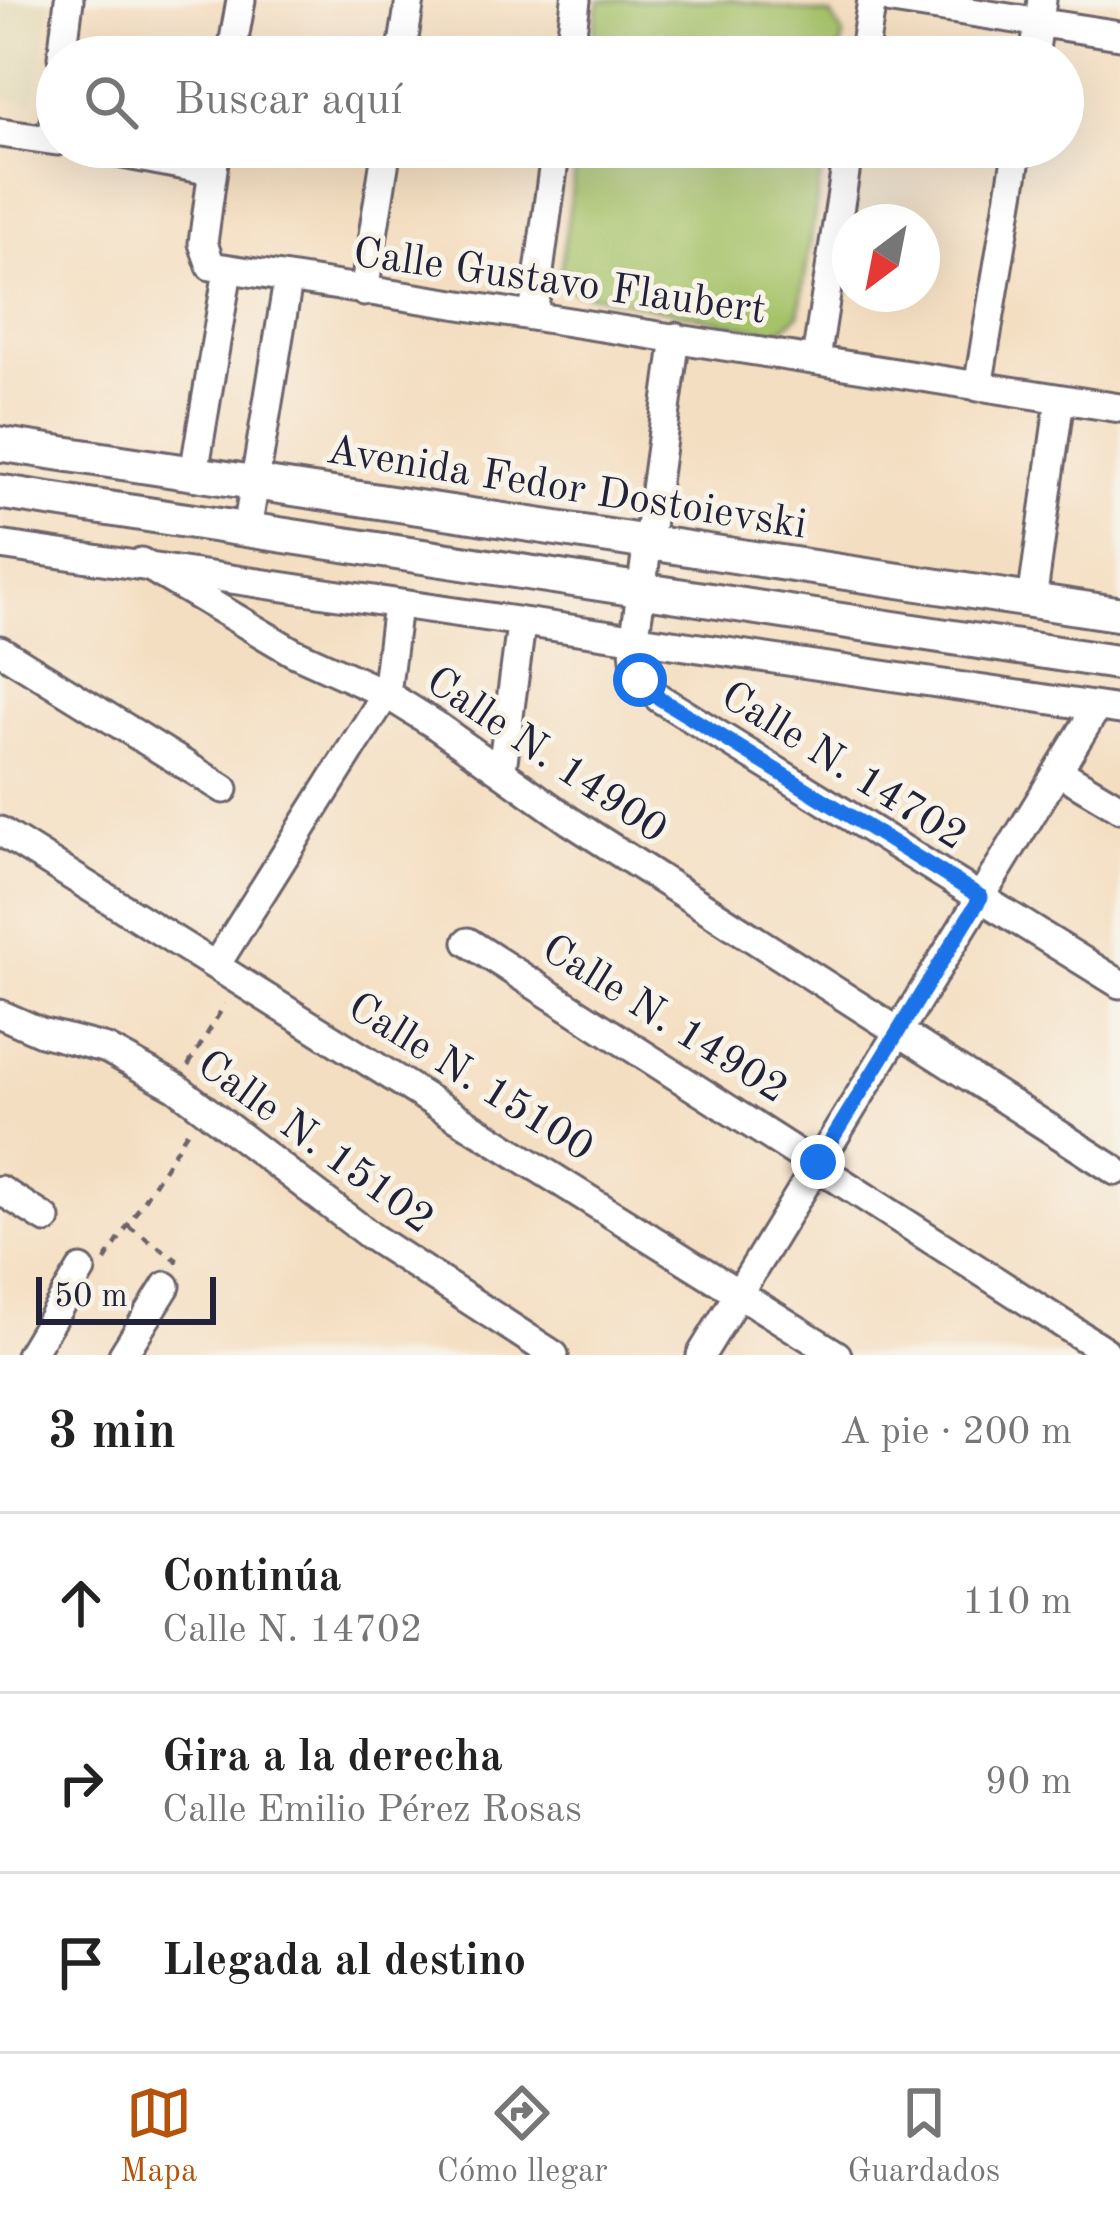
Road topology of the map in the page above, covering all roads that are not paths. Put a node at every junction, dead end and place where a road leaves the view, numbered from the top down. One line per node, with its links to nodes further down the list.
1 (69, 0): 9 (street)
2 (241, 0): 10 (street)
3 (410, 0): 11 (street)
4 (577, 0): 12 (street)
5 (872, 0): 13 (street)
6 (892, 0): 7 (street)
7 (1041, 12): 8 (street)
8 (1120, 34)
9 (65, 36)
10 (235, 36)
11 (404, 36)
12 (571, 36)
13 (866, 36)
14 (0, 133): 15 (street)
15 (36, 138)
16 (213, 168): 21 (street)
17 (384, 168): 23 (street)
18 (553, 168): 24 (street)
19 (846, 168): 26 (street)
20 (1014, 168): 27 (street)
21 (228, 270): 22 (street, Calle Gustavo Flaubert); 31 (street)
22 (288, 281): 23 (street, Calle Gustavo Flaubert); 32 (street)
23 (364, 292): 24 (street, Calle Gustavo Flaubert)
24 (533, 316): 25 (street, Calle Gustavo Flaubert)
25 (676, 337): 26 (street, Calle Gustavo Flaubert); 35 (street)
26 (815, 359): 27 (street, Calle Gustavo Flaubert)
27 (978, 387): 28 (street, Calle Gustavo Flaubert)
28 (1060, 399): 29 (street, Calle Gustavo Flaubert); 39 (street)
29 (1120, 408)
30 (0, 444): 31 (main road, Avenida Fedor Dostoievski)
31 (194, 473): 32 (main road, Avenida Fedor Dostoievski)
32 (255, 483): 34 (street); 35 (main road, Avenida Fedor Dostoievski)
33 (0, 493): 34 (main road)
34 (248, 530): 38 (main road)
35 (650, 543): 38 (street); 39 (main road, Avenida Fedor Dostoievski)
36 (0, 545): 37 (street)
37 (141, 562): 40 (street); 46 (street, Calle N. 14900)
38 (643, 590): 43 (street); 45 (main road)
39 (1032, 601): 41 (main road, Avenida Fedor Dostoievski)
40 (397, 605): 42 (street); 46 (street)
41 (1120, 614)
42 (521, 625): 43 (street); 48 (street)
43 (634, 643): 47 (street); 53 (street, Calle N. 14702)
44 (0, 650): 50 (street)
45 (1120, 663)
46 (386, 694): 48 (street, Calle N. 14900); 55 (street)
47 (1109, 709): 49 (street)
48 (502, 770): 58 (street, Calle N. 14900)
49 (1058, 771): 51 (street); 53 (street)
50 (224, 789)
51 (1120, 808)
52 (0, 831): 55 (street, Calle N. 15100)
53 (981, 897): 56 (street, Calle N. 14702); 58 (street)
54 (468, 942): 59 (street, Calle N. 14902)
55 (227, 972): 65 (street, Calle N. 15100)
56 (1120, 984)
57 (8, 1018): 69 (street, Calle N. 15102)
58 (899, 1031): 59 (street); 60 (street, Calle N. 14900)
59 (818, 1162): 65 (street); 66 (street, Calle N. 14902)
60 (1116, 1172)
61 (0, 1190): 62 (street)
62 (46, 1219)
63 (81, 1270): 67 (street)
64 (166, 1286): 68 (street)
65 (739, 1293): 70 (street); 71 (street, Calle N. 15100)
66 (1105, 1351)
67 (30, 1355)
68 (123, 1355)
69 (554, 1355)
70 (701, 1355)
71 (837, 1355)

